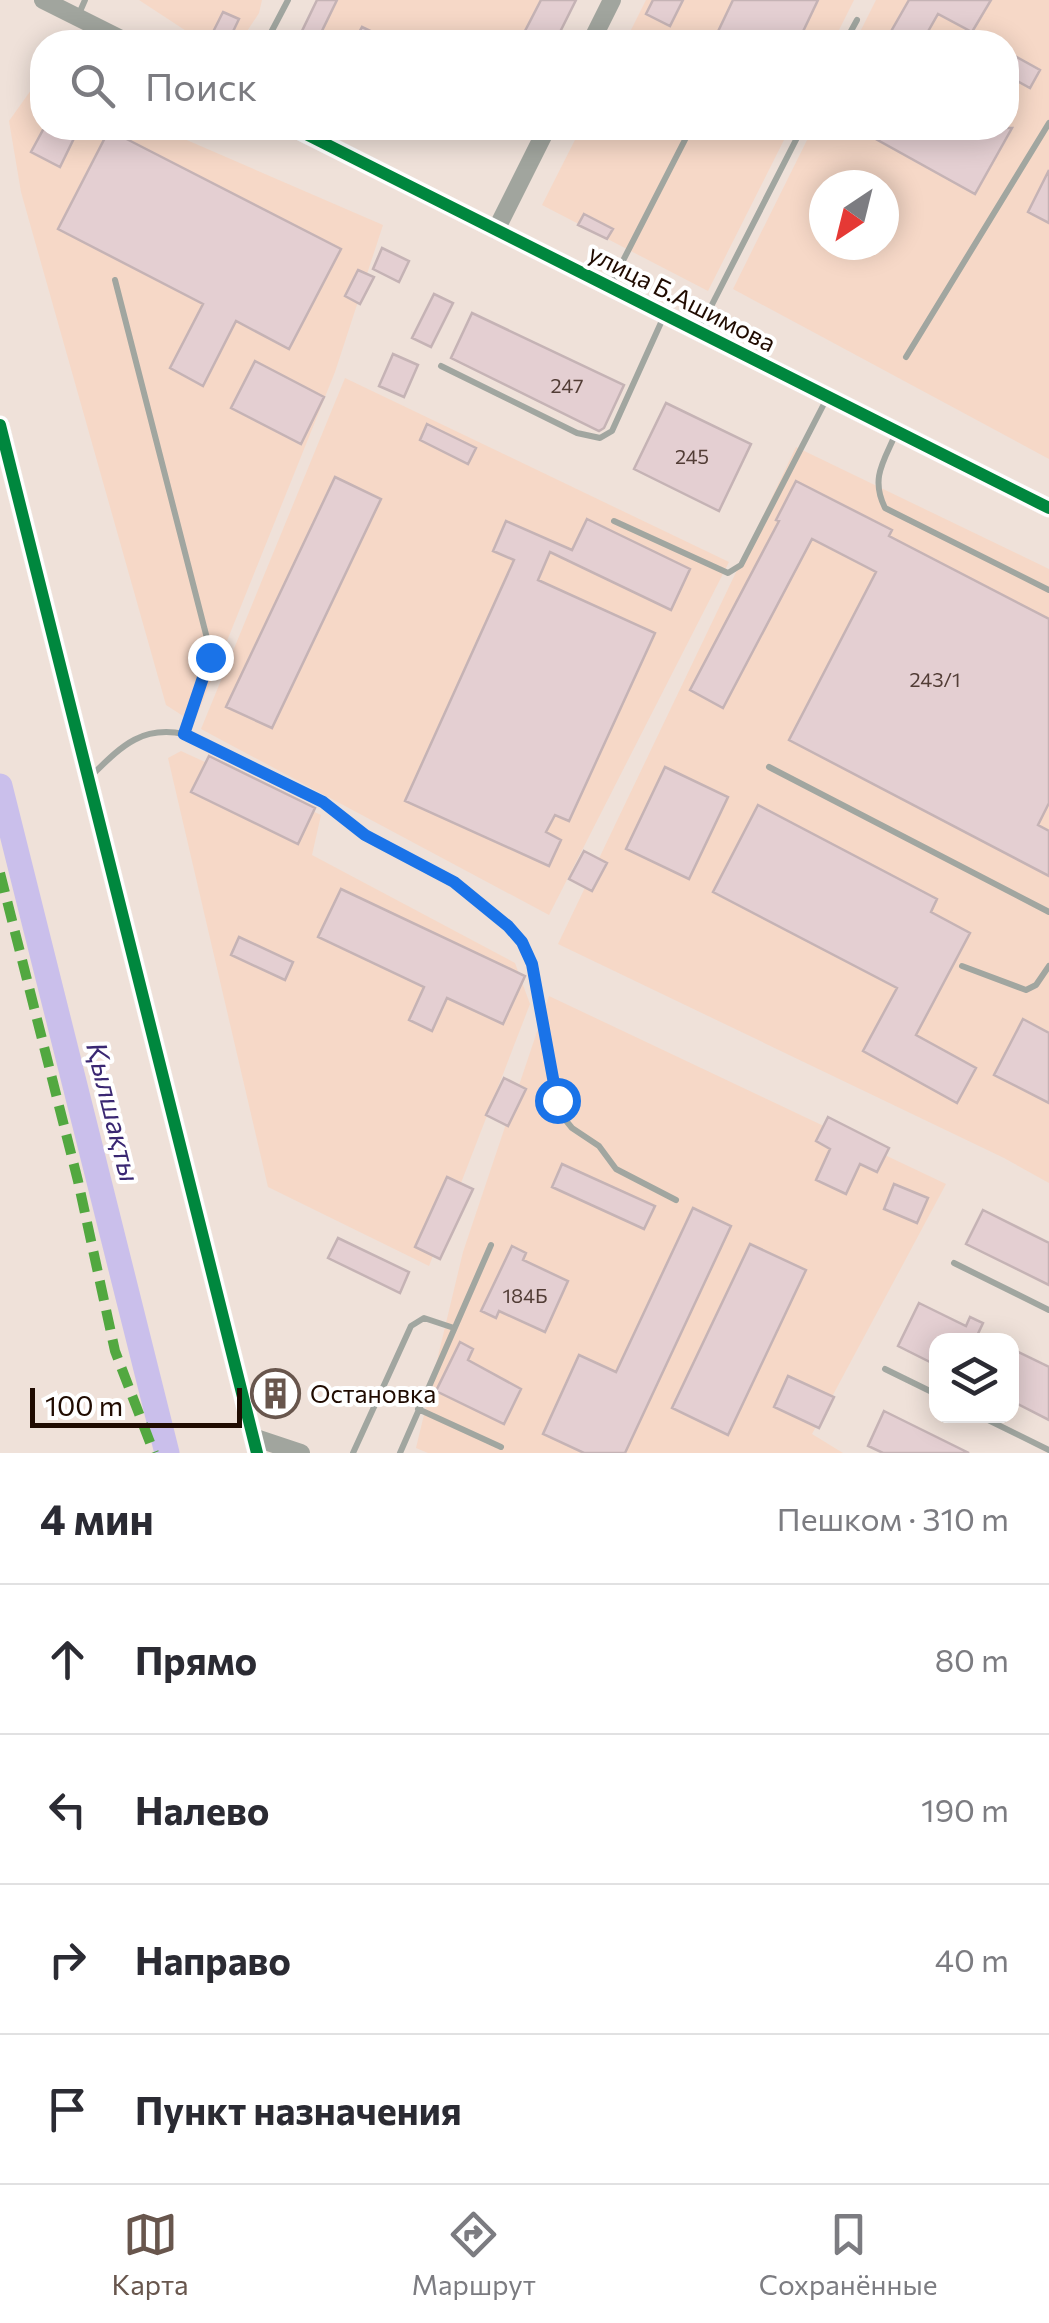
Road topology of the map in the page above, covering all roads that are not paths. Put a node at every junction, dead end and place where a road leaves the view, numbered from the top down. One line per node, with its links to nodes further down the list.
1 (44, 0): 4 (street)
2 (288, 0): 7 (lane)
3 (612, 0): 8 (street)
4 (81, 8): 6 (street)
5 (856, 20): 9 (lane)
6 (111, 30)
7 (272, 30)
8 (596, 30)
9 (851, 30)
10 (1049, 123): 20 (lane)
11 (318, 140): 15 (street, улица Б.Ашимова)
12 (542, 140): 15 (street)
13 (685, 140): 17 (lane)
14 (796, 140): 19 (lane)
15 (496, 230): 17 (street, улица Б.Ашимова)
16 (115, 280): 28 (lane)
17 (610, 287): 18 (street, улица Б.Ашимова)
18 (665, 315): 19 (street, улица Б.Ашимова); 21 (lane)
19 (698, 332): 22 (street, улица Б.Ашимова)
20 (906, 357)
21 (441, 366)
22 (827, 396): 24 (street, улица Б.Ашимова); 26 (lane)
23 (0, 426): 30 (street)
24 (897, 432): 25 (street, улица Б.Ашимова); 27 (lane)
25 (1049, 508)
26 (614, 521)
27 (1049, 590)
28 (184, 734): 30 (lane); 34 (lane)
29 (770, 767): 31 (lane)
30 (89, 778): 43 (street)
31 (1049, 912)
32 (962, 966): 33 (lane)
33 (1049, 966)
34 (676, 1200)
35 (491, 1245): 38 (lane)
36 (954, 1264): 37 (lane)
37 (1049, 1310)
38 (454, 1328): 41 (lane); 47 (lane)
39 (885, 1368): 40 (lane)
40 (929, 1390)
41 (418, 1409): 44 (lane); 48 (lane)
42 (994, 1423): 45 (lane)
43 (255, 1445): 46 (street)
44 (501, 1448)
45 (1049, 1450)
46 (301, 1453)
47 (353, 1453)
48 (400, 1453)

